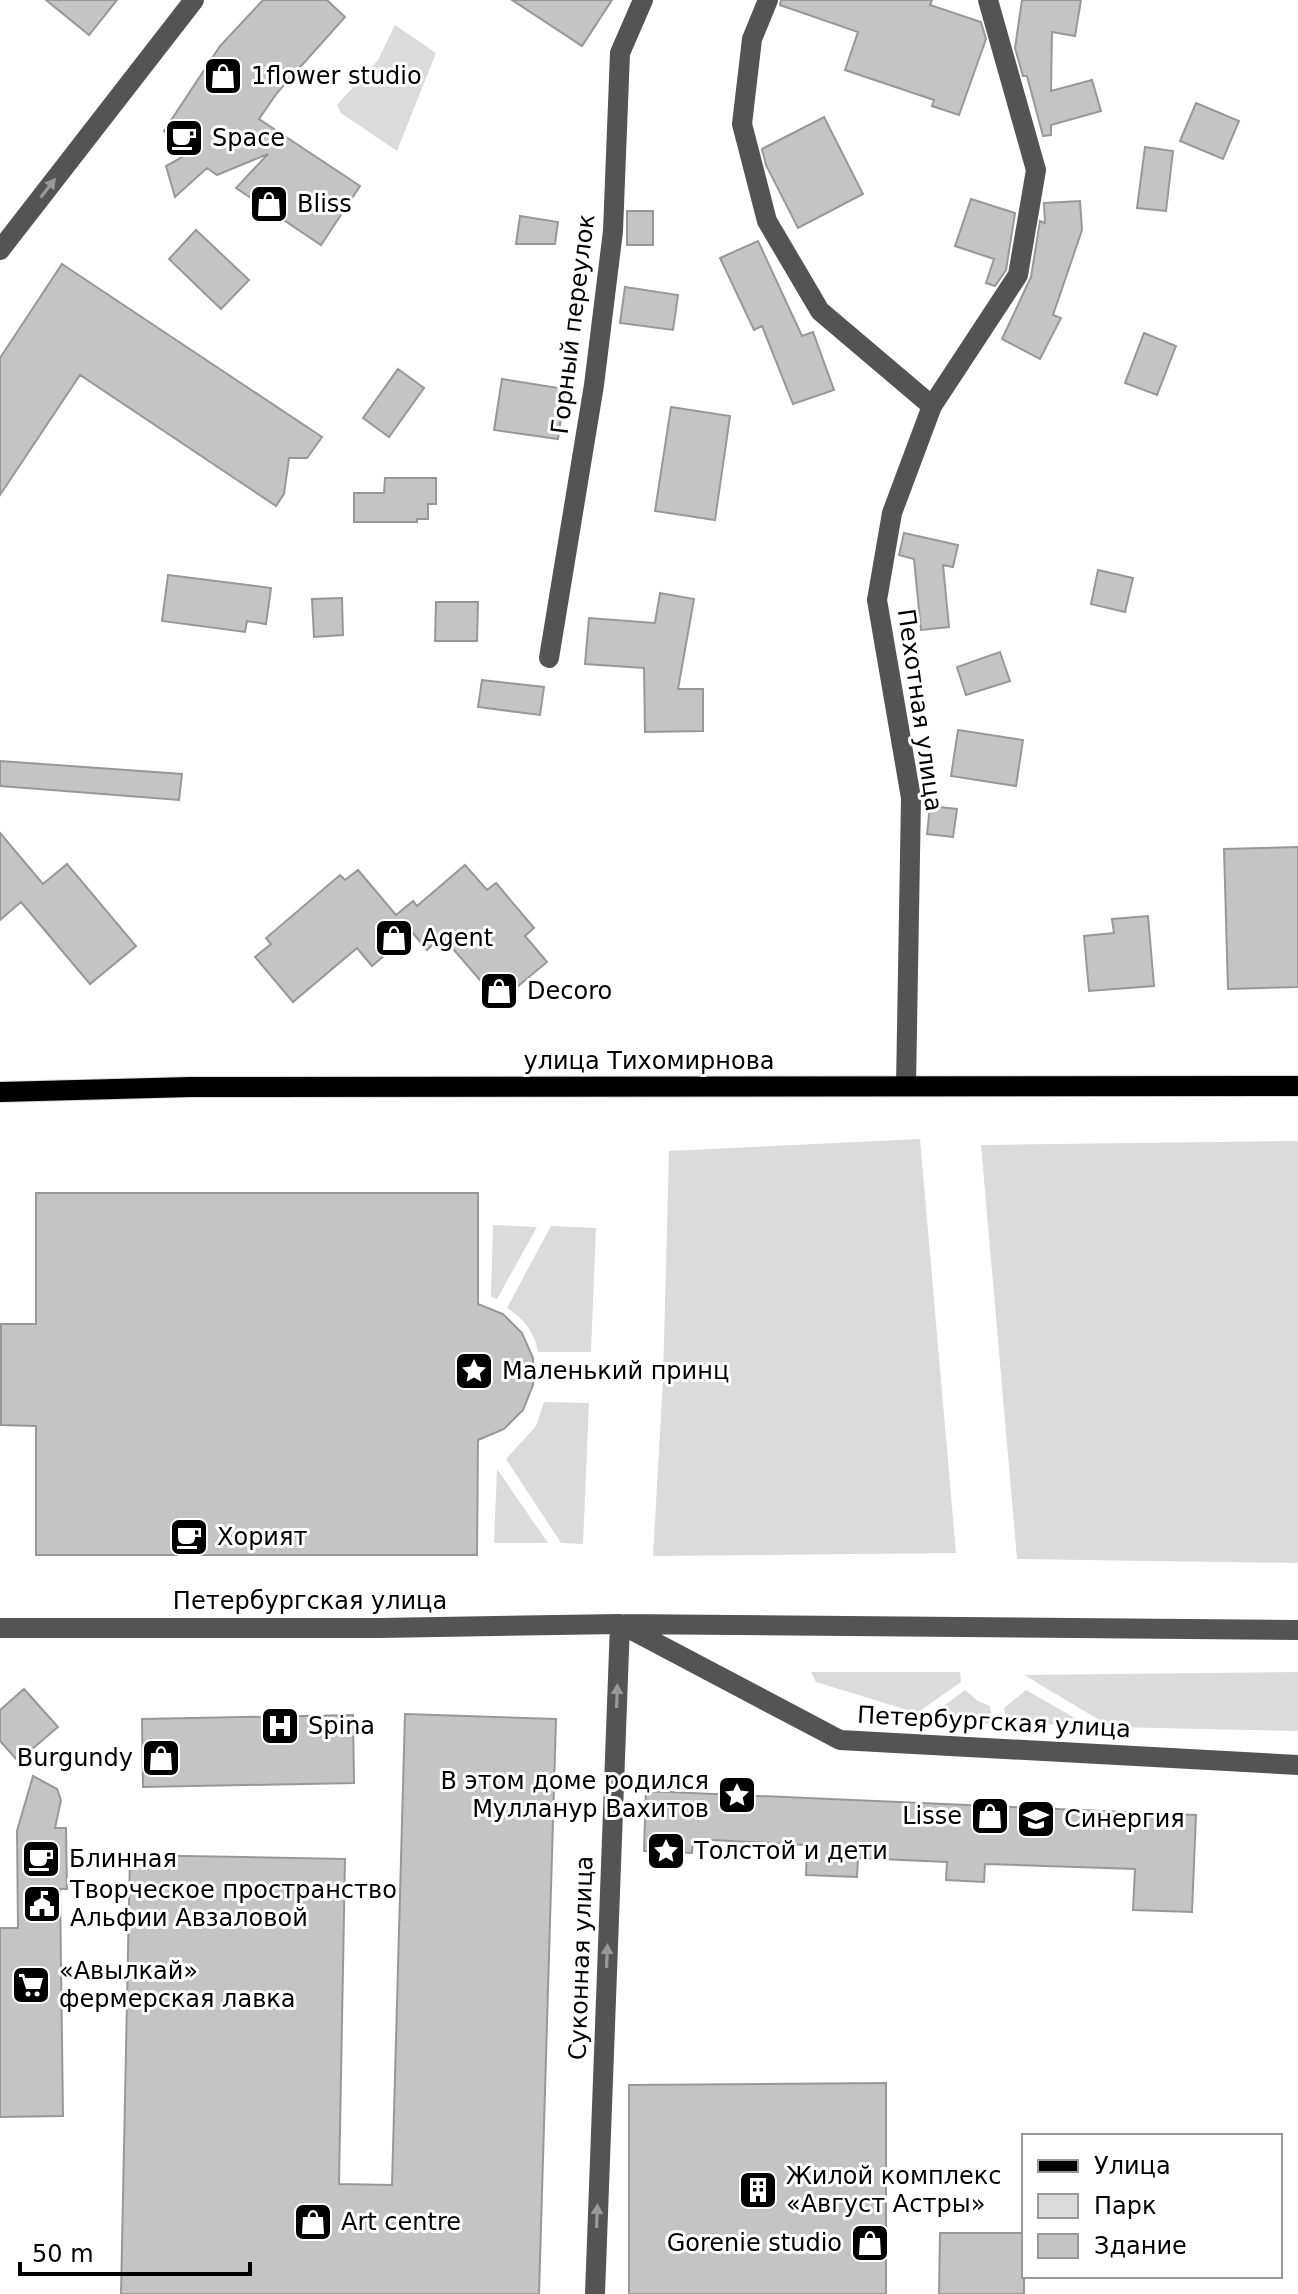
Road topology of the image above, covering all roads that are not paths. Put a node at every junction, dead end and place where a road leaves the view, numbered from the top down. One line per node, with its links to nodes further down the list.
1 (194, 0): 5 (street, one-way to 1)
2 (643, 0): 7 (street, Горный переулок)
3 (768, 0): 6 (street)
4 (988, 0): 6 (street, Пехотная улица)
5 (0, 250)
6 (932, 406): 8 (street, Пехотная улица)
7 (549, 658)
8 (906, 1086): 9 (main road, улица Тихомирнова); 10 (main road, улица Тихомирнова)
9 (1298, 1086)
10 (0, 1092)
11 (620, 1624): 12 (street, Петербургская улица); 13 (street, Петербургская улица); 14 (street, Петербургская улица); 15 (street, Суконная улица, one-way to 11)
12 (0, 1628)
13 (1298, 1630)
14 (1298, 1765)
15 (595, 2294)

